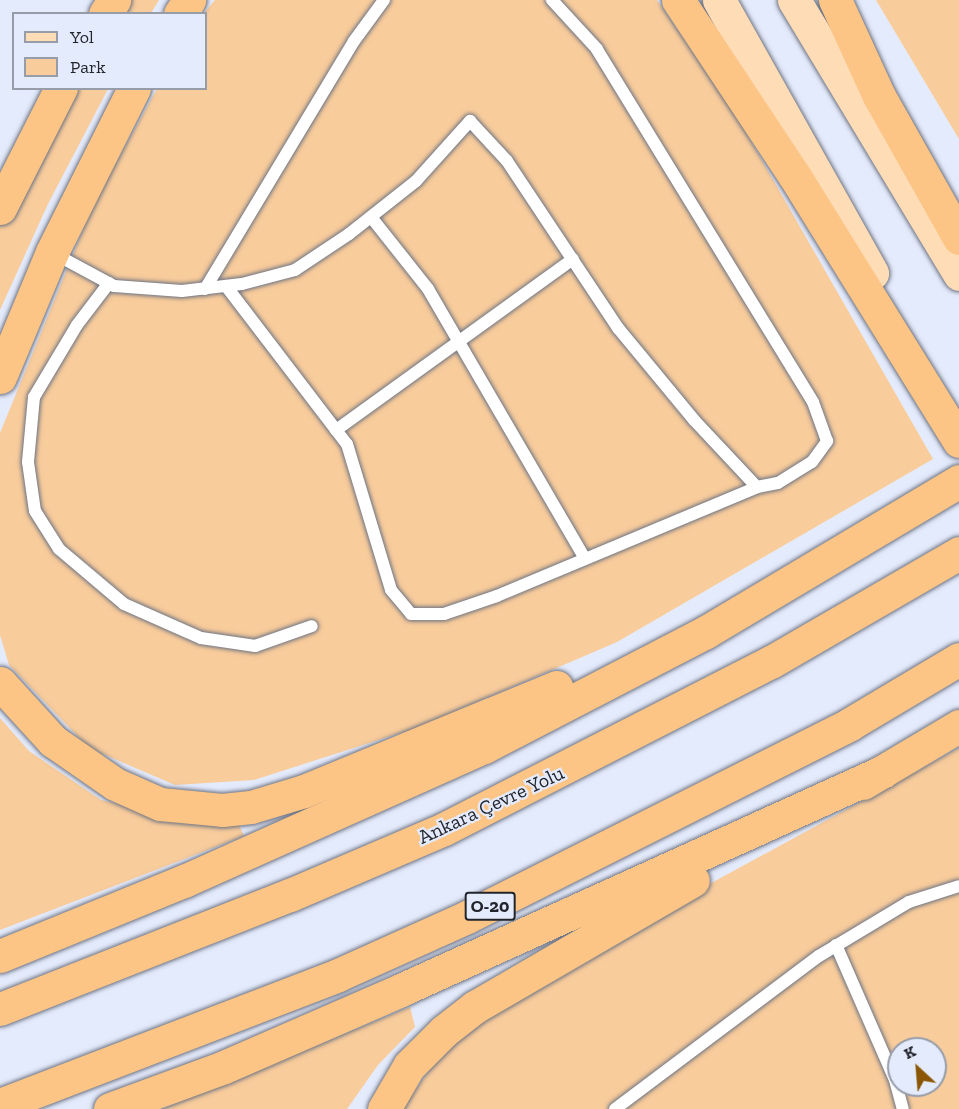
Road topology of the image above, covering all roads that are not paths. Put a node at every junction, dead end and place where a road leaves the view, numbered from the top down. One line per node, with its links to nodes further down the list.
1 (384, 0): 17 (lane)
2 (552, 0): 24 (lane)
3 (678, 0): 22 (highway)
4 (719, 0): 20 (main road)
5 (794, 0): 14 (main road)
6 (835, 0): 11 (highway)
7 (61, 90): 9 (highway)
8 (133, 90): 12 (highway)
9 (0, 208)
10 (371, 216): 13 (lane); 16 (lane); 18 (lane)
11 (959, 238)
12 (52, 252): 15 (lane); 19 (highway)
13 (573, 260): 18 (lane); 24 (lane)
14 (959, 274)
15 (109, 283): 17 (lane); 28 (lane)
16 (226, 286): 17 (lane); 21 (lane)
17 (205, 289)
18 (460, 340): 21 (lane); 26 (lane)
19 (0, 377)
20 (959, 428)
21 (336, 430): 26 (lane)
22 (959, 441)
23 (959, 481): 25 (highway)
24 (757, 487): 26 (lane)
25 (892, 519): 30 (highway); 35 (highway)
26 (585, 559)
27 (948, 559): 36 (highway, Ankara Çevre Yolu)
28 (312, 626)
29 (959, 659): 37 (highway, O-20)
30 (0, 683)
31 (959, 726): 32 (highway)
32 (882, 772): 38 (highway); 39 (highway)
33 (959, 886): 34 (lane)
34 (836, 945): 40 (lane); 41 (lane)
35 (0, 956)
36 (0, 1009)
37 (0, 1105)
38 (110, 1109)
39 (384, 1109)
40 (615, 1109)
41 (903, 1109)

